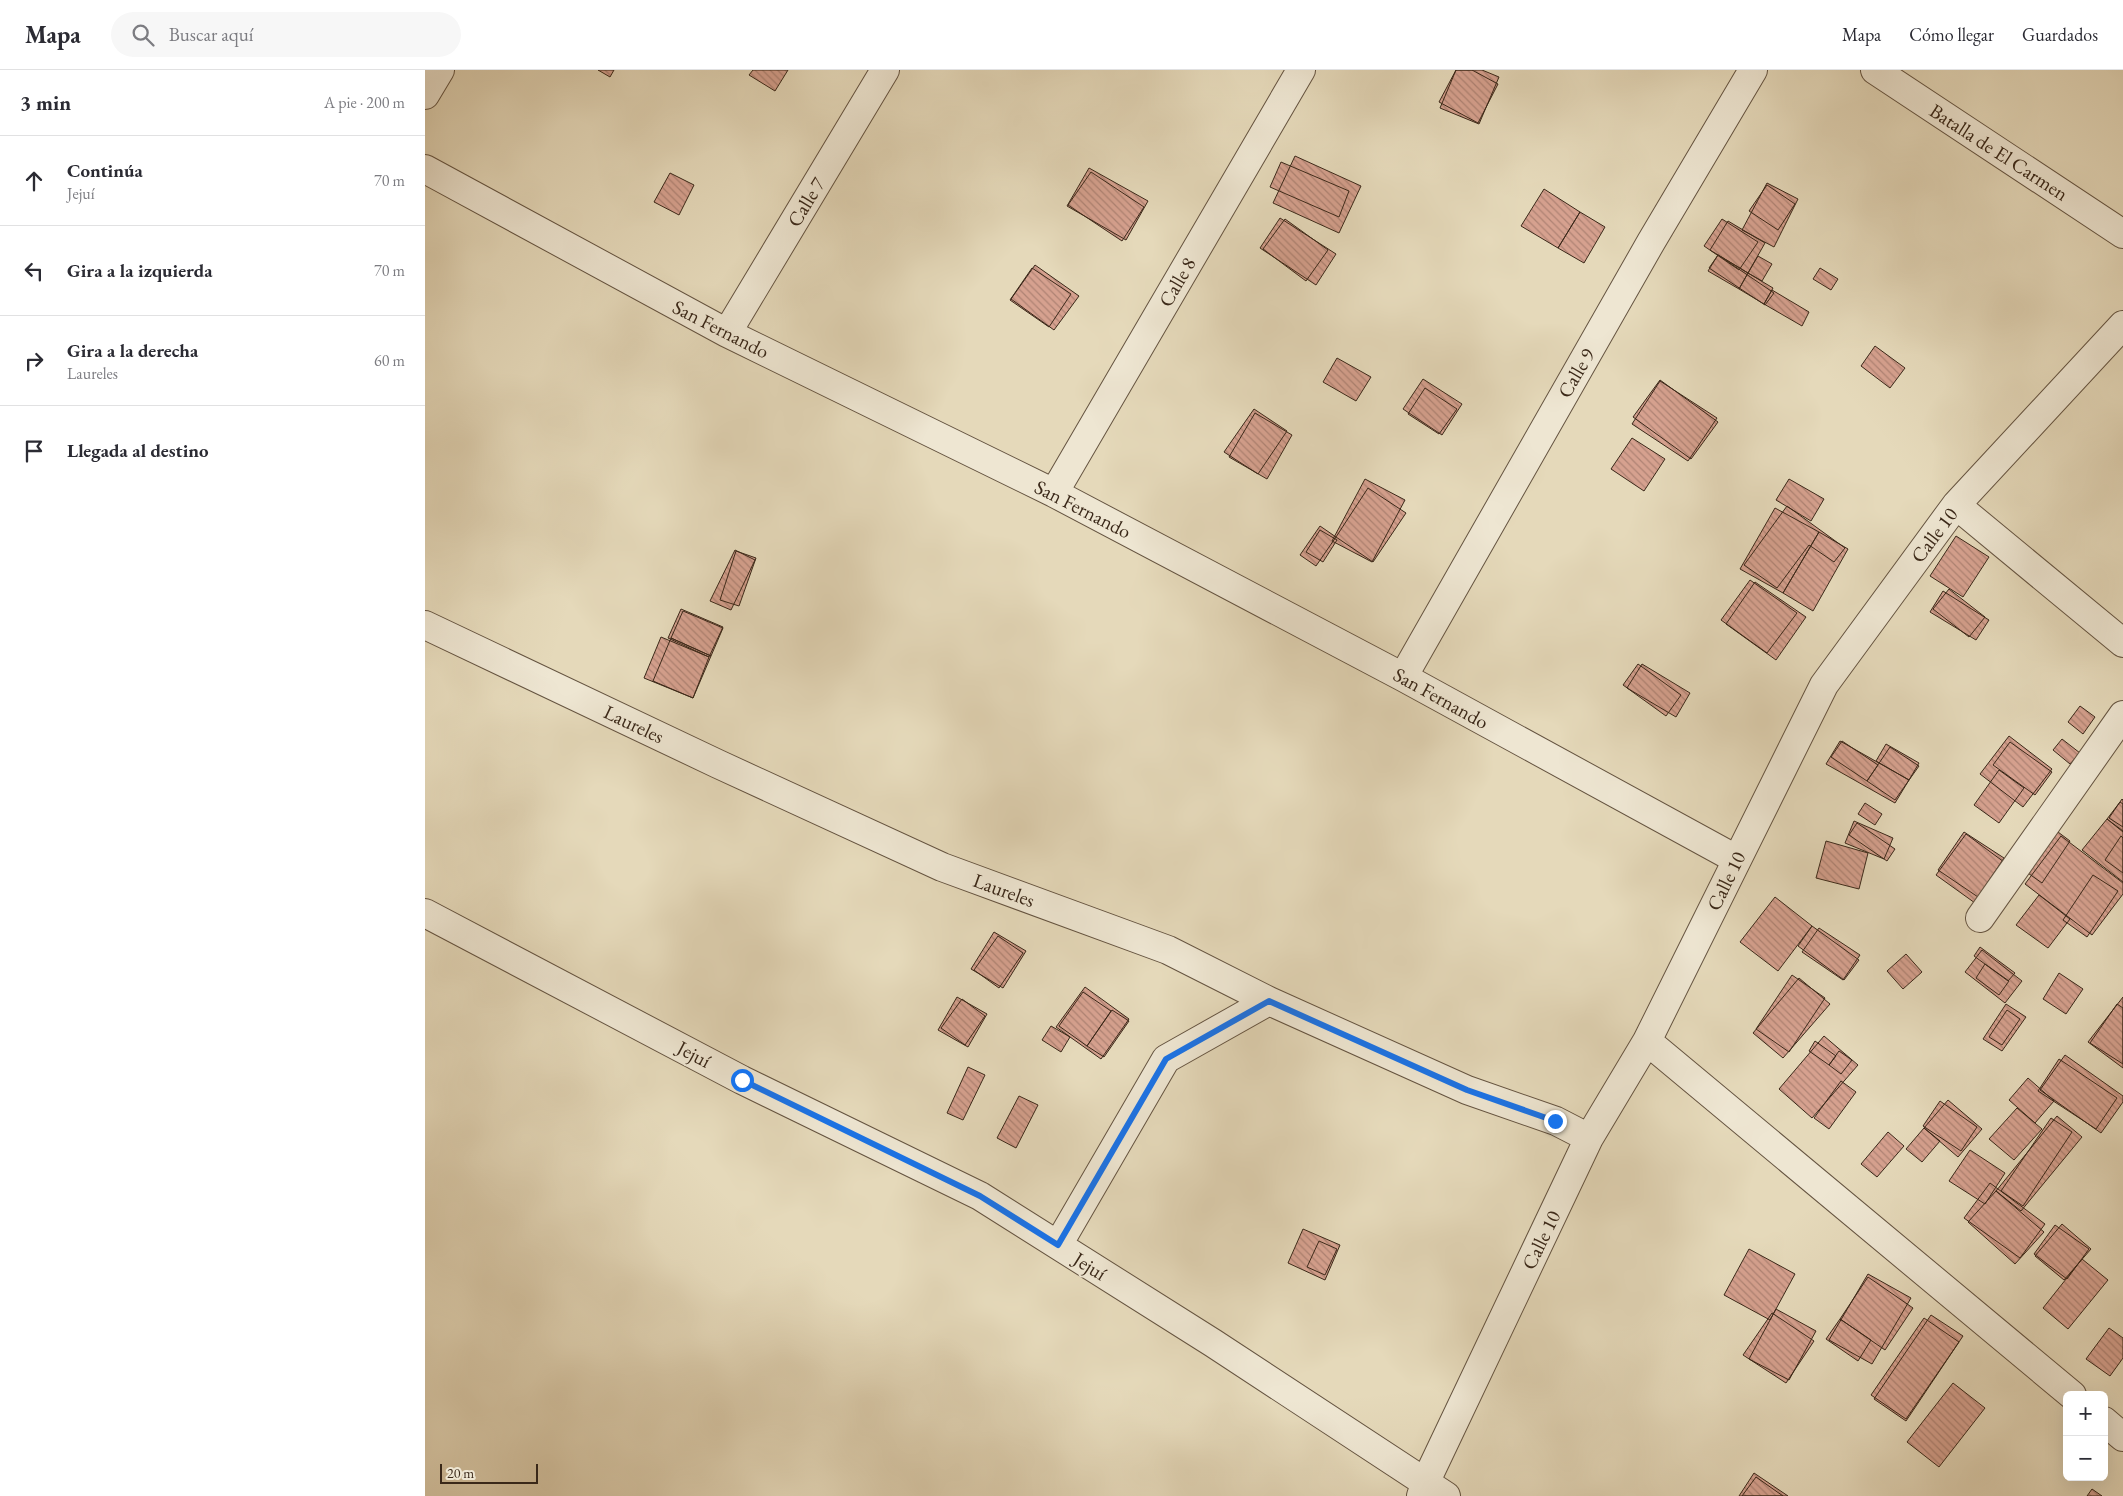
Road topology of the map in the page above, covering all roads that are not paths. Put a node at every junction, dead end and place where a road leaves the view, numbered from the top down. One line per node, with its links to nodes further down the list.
1 (440, 70): 6 (street)
2 (885, 70): 10 (street, Calle 7)
3 (1301, 70): 11 (street, Calle 8)
4 (1753, 70): 15 (street, Calle 9)
5 (1875, 70): 8 (street, Batalla de El Carmen)
6 (425, 95)
7 (425, 169): 10 (street, San Fernando)
8 (2123, 234)
9 (2123, 325): 12 (street, Calle 10)
10 (727, 333): 11 (street, San Fernando)
11 (1054, 493): 15 (street, San Fernando)
12 (1956, 505): 14 (street); 17 (street, Calle 10)
13 (425, 625): 20 (street, Laureles)
14 (2123, 643)
15 (1403, 677): 17 (street, San Fernando)
16 (2123, 715): 19 (street)
17 (1737, 859): 21 (street, Calle 10)
18 (425, 912): 23 (street, Jejuí)
19 (1980, 918)
20 (1269, 1001): 22 (street, Laureles); 23 (street)
21 (1647, 1041): 22 (street, Calle 10); 24 (street)
22 (1589, 1138): 27 (street, Calle 10)
23 (1058, 1245): 27 (street, Jejuí)
24 (2067, 1391)
25 (2108, 1424): 26 (street)
26 (2123, 1437)
27 (1431, 1491)

